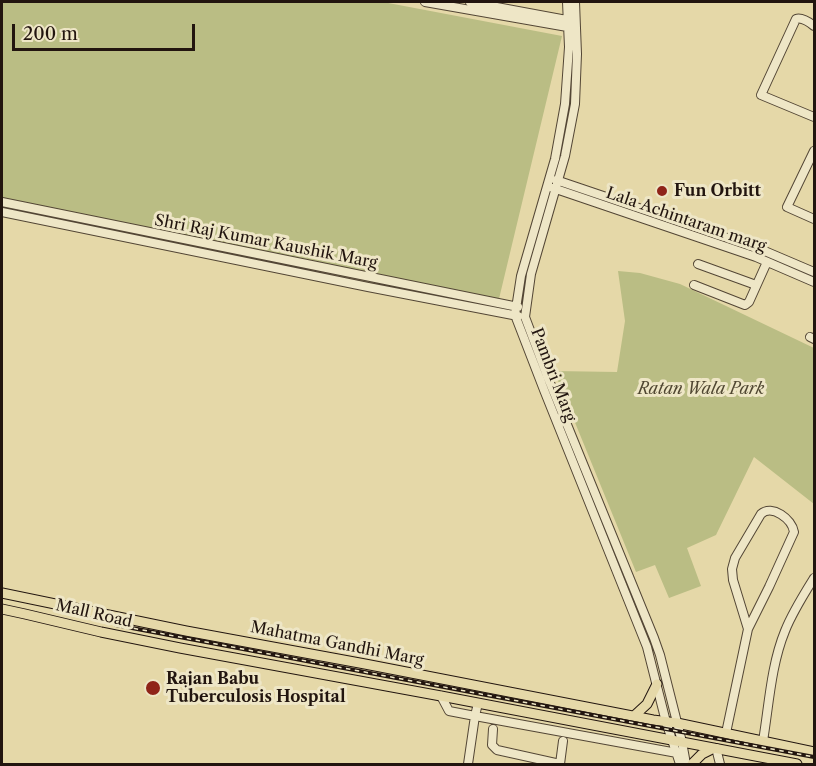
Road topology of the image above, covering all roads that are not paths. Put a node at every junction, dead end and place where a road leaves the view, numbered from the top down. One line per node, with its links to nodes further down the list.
1 (425, 2): 5 (street)
2 (470, 2): 6 (street)
3 (567, 2): 7 (street)
4 (575, 2): 7 (street)
5 (447, 4): 7 (street)
6 (499, 4): 7 (street)
7 (572, 24): 11 (street, Pambri Marg)
8 (814, 26): 9 (street)
9 (814, 117)
10 (814, 151): 14 (street)
11 (553, 184): 18 (street, Lala Achintaram marg); 20 (street, Lala Achintaram marg); 25 (street, Pambri Marg); 26 (street, Pambri Marg)
12 (2, 202): 15 (street, Shri Raj Kumar Kaushik Marg)
13 (2, 212): 16 (street, Shri Raj Kumar Kaushik Marg)
14 (814, 219)
15 (90, 220): 16 (street); 17 (street, Shri Raj Kumar Kaushik Marg)
16 (87, 229): 21 (street, Shri Raj Kumar Kaushik Marg)
17 (299, 262): 21 (street); 25 (street, Shri Raj Kumar Kaushik Marg)
18 (767, 262): 22 (street, Lala Achintaram marg); 24 (street)
19 (698, 264): 24 (street)
20 (814, 272)
21 (296, 273): 25 (street, Shri Raj Kumar Kaushik Marg)
22 (814, 282)
23 (694, 285): 24 (street)
24 (756, 285)
25 (515, 311): 26 (street, Shri Raj Kumar Kaushik Marg); 27 (street, Pambri Marg)
26 (525, 312): 27 (street, Pambri Marg)
27 (592, 499): 35 (street, Pambri Marg); 40 (street, Pambri Marg)
28 (814, 578): 45 (street)
29 (2, 593): 30 (main road, Mahatma Gandhi Marg)
30 (51, 603): 32 (main road); 39 (main road, Mahatma Gandhi Marg)
31 (2, 609): 32 (main road, Mall Road)
32 (48, 619): 34 (main road, Mall Road)
33 (748, 629): 33 (street); 42 (street)
34 (180, 648): 36 (main road, Mahatma Gandhi Marg)
35 (657, 684): 39 (main road); 40 (street, Pambri Marg)
36 (441, 696): 37 (main road, Mahatma Gandhi Marg); 38 (street)
37 (478, 703): 38 (street); 44 (main road, Mahatma Gandhi Marg)
38 (475, 716): 48 (street); 51 (street)
39 (634, 716): 40 (main road, Mahatma Gandhi Marg)
40 (672, 722): 42 (main road, Mahatma Gandhi Marg); 44 (street)
41 (493, 729): 49 (street)
42 (726, 734): 45 (main road, Mahatma Gandhi Marg)
43 (563, 741): 49 (street)
44 (677, 741): 46 (main road, Mahatma Gandhi Marg); 48 (street); 53 (street)
45 (763, 741): 47 (main road, Mahatma Gandhi Marg)
46 (715, 748): 50 (street); 54 (main road); 56 (main road, Mahatma Gandhi Marg)
47 (814, 752)
48 (677, 753): 52 (street)
49 (560, 764)
50 (720, 764): 55 (street)
51 (468, 765)
52 (680, 765)
53 (686, 765)
54 (692, 765)
55 (728, 765)
56 (797, 765)

